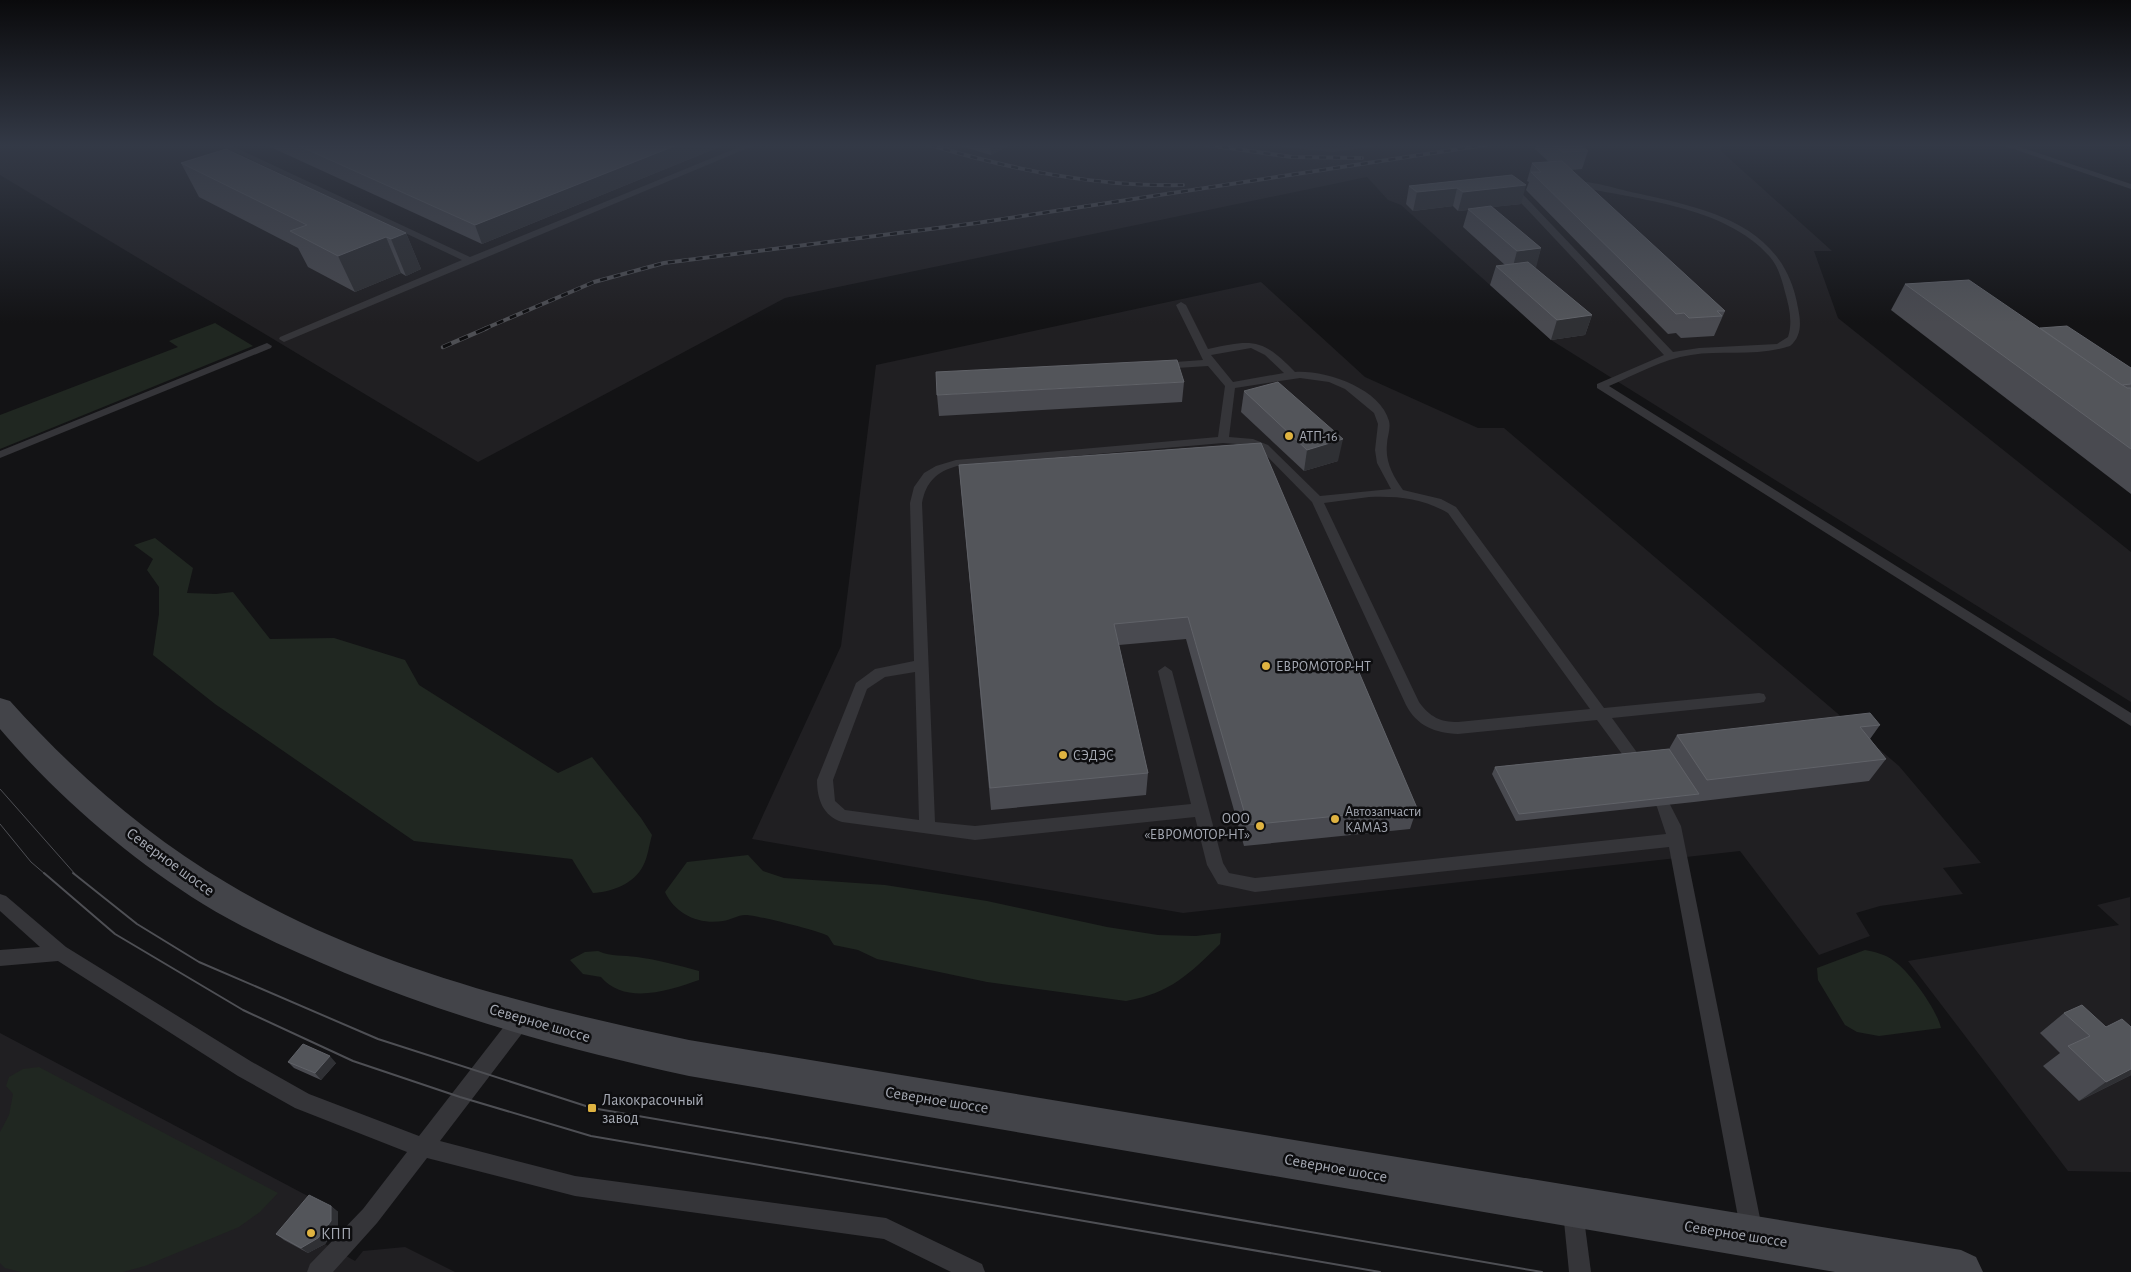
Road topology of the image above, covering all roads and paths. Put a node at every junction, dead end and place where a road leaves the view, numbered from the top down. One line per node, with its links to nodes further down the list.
1 (351, 204): 5 (lane)
2 (606, 204): 5 (lane)
3 (1527, 204): 10 (lane)
4 (1660, 204): 10 (lane)
5 (470, 260): 7 (lane)
6 (1181, 305): 9 (lane)
7 (284, 339)
8 (267, 346): 16 (lane)
9 (1204, 352): 11 (lane); 13 (lane)
10 (1671, 356): 24 (lane)
11 (1211, 364): 12 (lane); 14 (lane)
12 (1153, 367)
13 (1291, 374): 14 (lane); 17 (lane)
14 (1230, 386): 15 (lane)
15 (1223, 440): 18 (lane); 19 (lane)
16 (0, 455)
17 (1398, 492): 18 (lane); 23 (lane)
18 (1317, 500): 23 (lane)
19 (920, 666): 26 (lane); 26 (lane)
20 (1165, 671): 25 (lane)
21 (1759, 698): 23 (lane)
22 (0, 709): 31 (main road, Северное шоссе)
23 (1604, 715): 27 (lane)
24 (2131, 720)
25 (1200, 810): 26 (lane); 27 (lane)
26 (927, 828)
27 (1675, 840): 34 (lane)
28 (0, 901): 29 (lane)
29 (60, 953): 30 (lane); 32 (lane)
30 (0, 958)
31 (522, 1017): 32 (lane); 33 (main road, Северное шоссе)
32 (422, 1147): 35 (lane); 36 (lane)
33 (1573, 1207): 34 (main road, Северное шоссе); 37 (lane)
34 (1752, 1236): 38 (main road, Северное шоссе)
35 (318, 1272)
36 (974, 1272)
37 (1580, 1272)
38 (1961, 1272)

